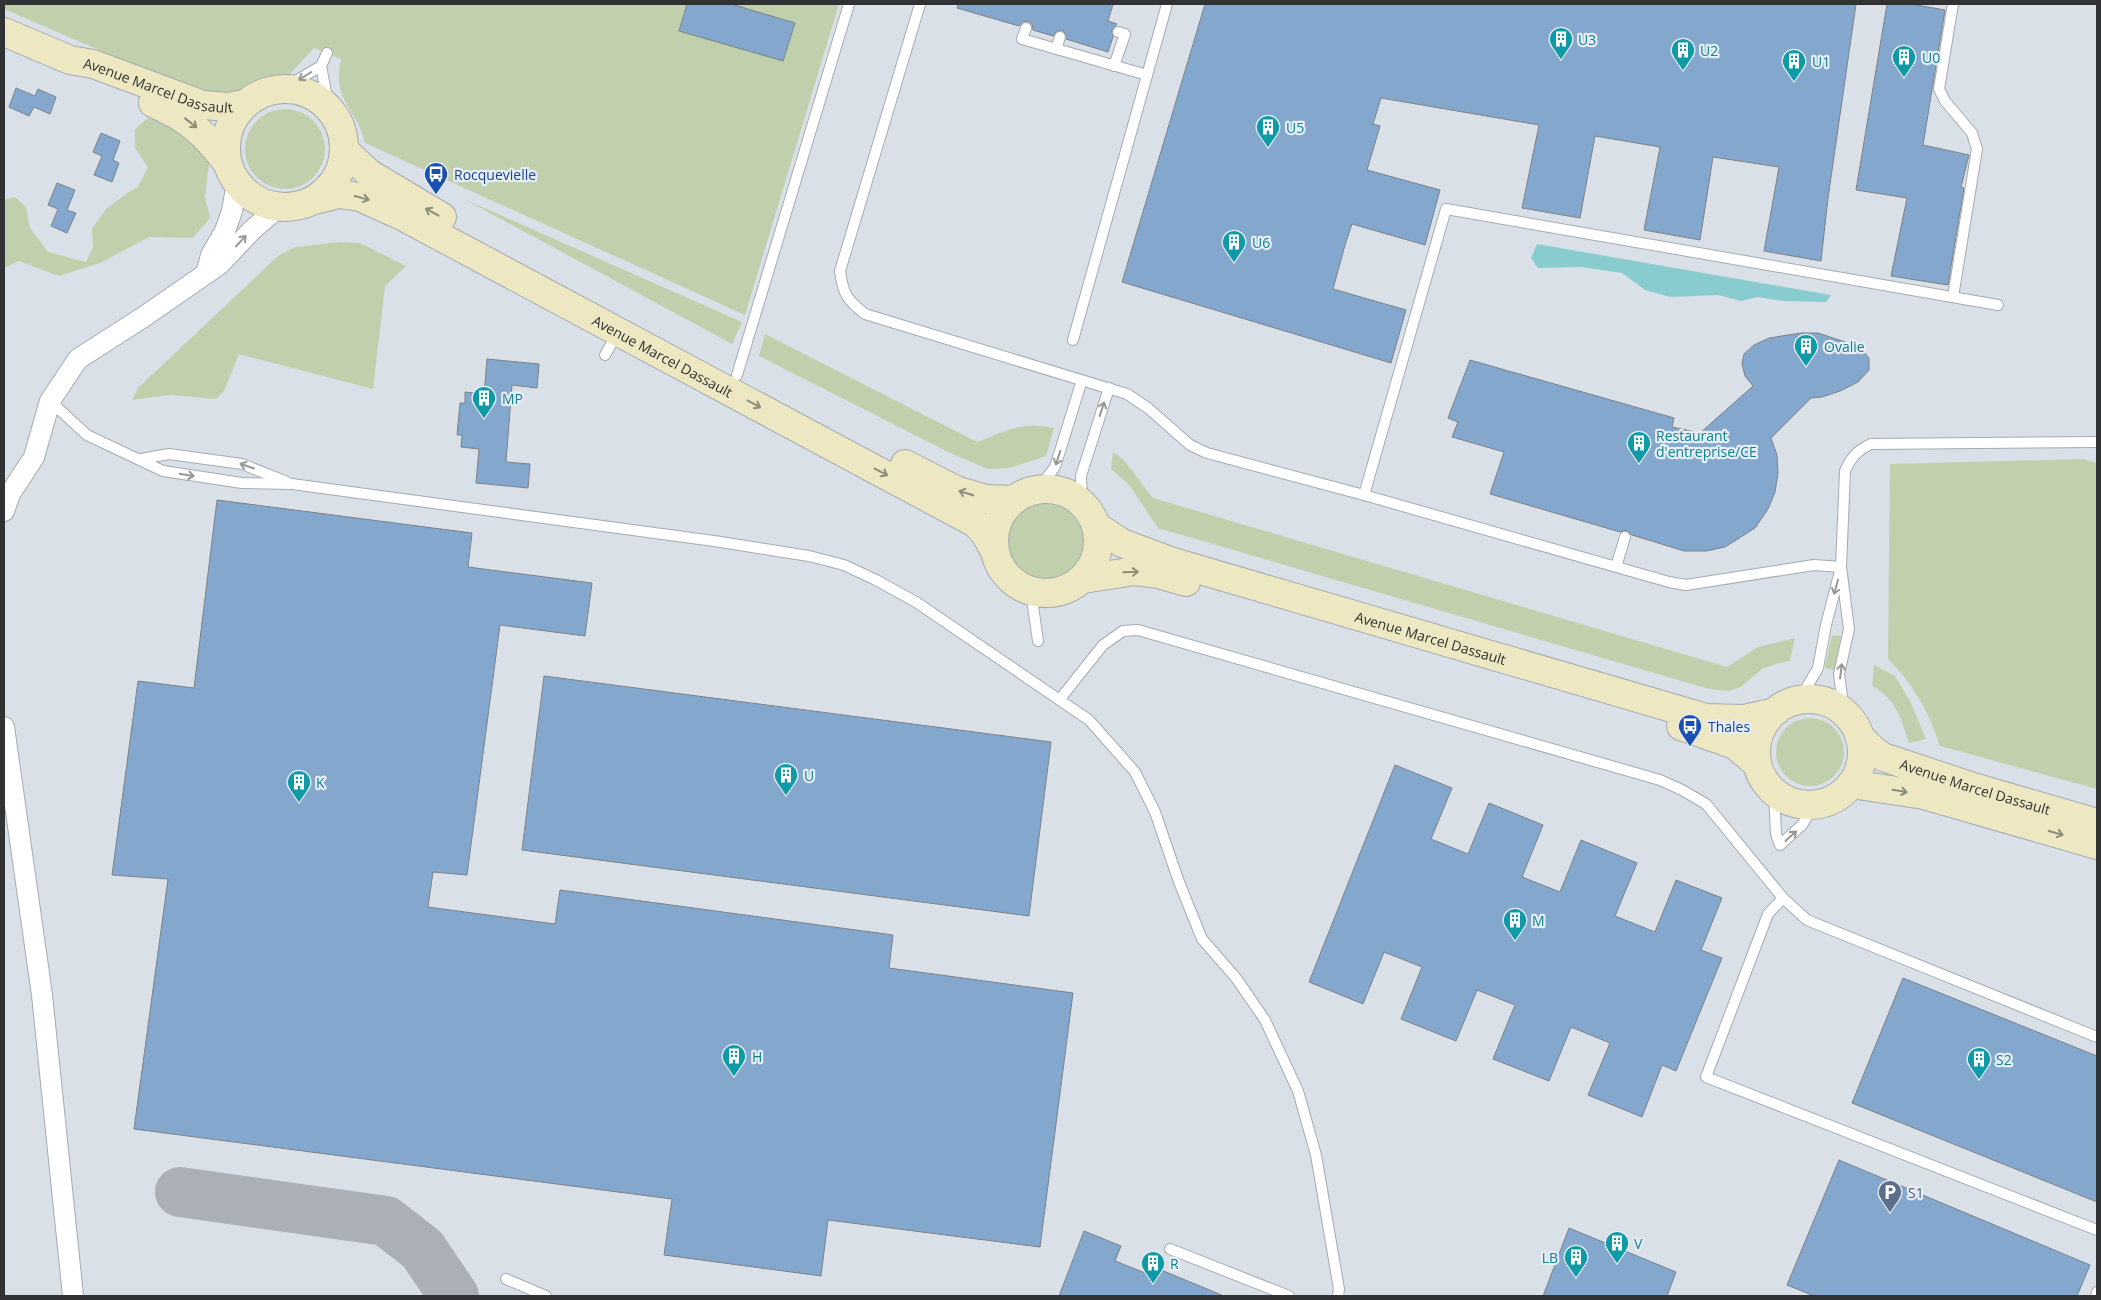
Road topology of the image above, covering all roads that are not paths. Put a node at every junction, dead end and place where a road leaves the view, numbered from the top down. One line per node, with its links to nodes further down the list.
1 (849, 4): 28 (lane)
2 (920, 4): 29 (lane)
3 (1167, 4): 14 (lane)
4 (1953, 4): 23 (lane)
5 (1026, 28): 9 (lane)
6 (4, 32): 11 (main road, Avenue Marcel Dassault)
7 (1118, 32): 13 (lane)
8 (1060, 38): 9 (lane)
9 (1056, 49): 13 (lane)
10 (327, 53): 12 (lane)
11 (70, 60): 16 (main road, Avenue Marcel Dassault); 19 (main road, Avenue Marcel Dassault, one-way to 19)
12 (321, 66): 15 (lane, one-way to 15); 17 (lane)
13 (1114, 66): 14 (lane)
14 (1147, 75): 26 (lane)
15 (282, 89): 16 (main road); 17 (main road)
16 (244, 104): 19 (main road)
17 (329, 108): 18 (main road)
18 (344, 150): 20 (main road); 28 (main road, Avenue Marcel Dassault, one-way to 18)
19 (232, 173): 21 (main road); 22 (street)
20 (314, 200): 21 (main road); 25 (main road, Avenue Marcel Dassault, one-way to 25)
21 (279, 207): 22 (street, one-way to 21)
22 (206, 274): 31 (street)
23 (1953, 297): 24 (lane); 36 (lane)
24 (1998, 305)
25 (618, 331): 27 (lane); 41 (main road, Avenue Marcel Dassault, one-way to 41)
26 (1072, 340)
27 (605, 355)
28 (737, 374): 35 (main road, Avenue Marcel Dassault, one-way to 28)
29 (1082, 380): 30 (lane); 35 (lane, one-way to 35)
30 (1109, 388): 36 (lane); 37 (lane, one-way to 30)
31 (50, 400): 33 (lane); 38 (street)
32 (2097, 442): 43 (lane)
33 (141, 459): 34 (lane, one-way to 34); 34 (lane, one-way to 33)
34 (292, 484): 47 (lane)
35 (1026, 495): 37 (main road); 41 (main road)
36 (1364, 495): 42 (lane)
37 (1082, 503): 39 (main road)
38 (4, 511)
39 (1096, 526): 44 (main road); 50 (main road, Avenue Marcel Dassault)
40 (1625, 537): 42 (lane)
41 (994, 550): 45 (main road)
42 (1616, 567): 43 (lane)
43 (1841, 567): 48 (lane, one-way to 48); 49 (lane, one-way to 43)
44 (1083, 579): 45 (main road); 53 (main road, Avenue Marcel Dassault, one-way to 53)
45 (1031, 592): 46 (lane)
46 (1038, 641)
47 (1060, 700): 59 (lane); 68 (lane)
48 (1799, 700): 49 (main road); 50 (main road)
49 (1844, 712): 52 (main road)
50 (1772, 713): 53 (main road)
51 (4, 727): 65 (street)
52 (1859, 736): 54 (main road); 57 (main road, Avenue Marcel Dassault)
53 (1757, 764): 55 (main road)
54 (1852, 784): 56 (main road); 58 (main road, Avenue Marcel Dassault, one-way to 58)
55 (1774, 793): 56 (main road); 56 (lane, one-way to 56)
56 (1814, 805)
57 (2097, 824)
58 (2097, 845)
59 (1783, 898): 60 (lane); 61 (lane)
60 (2097, 1037)
61 (2097, 1230)
62 (1170, 1249): 67 (lane)
63 (506, 1279): 66 (lane)
64 (2097, 1292): 69 (lane)
65 (73, 1296)
66 (546, 1296)
67 (1289, 1296)
68 (1338, 1296)
69 (2096, 1296)

